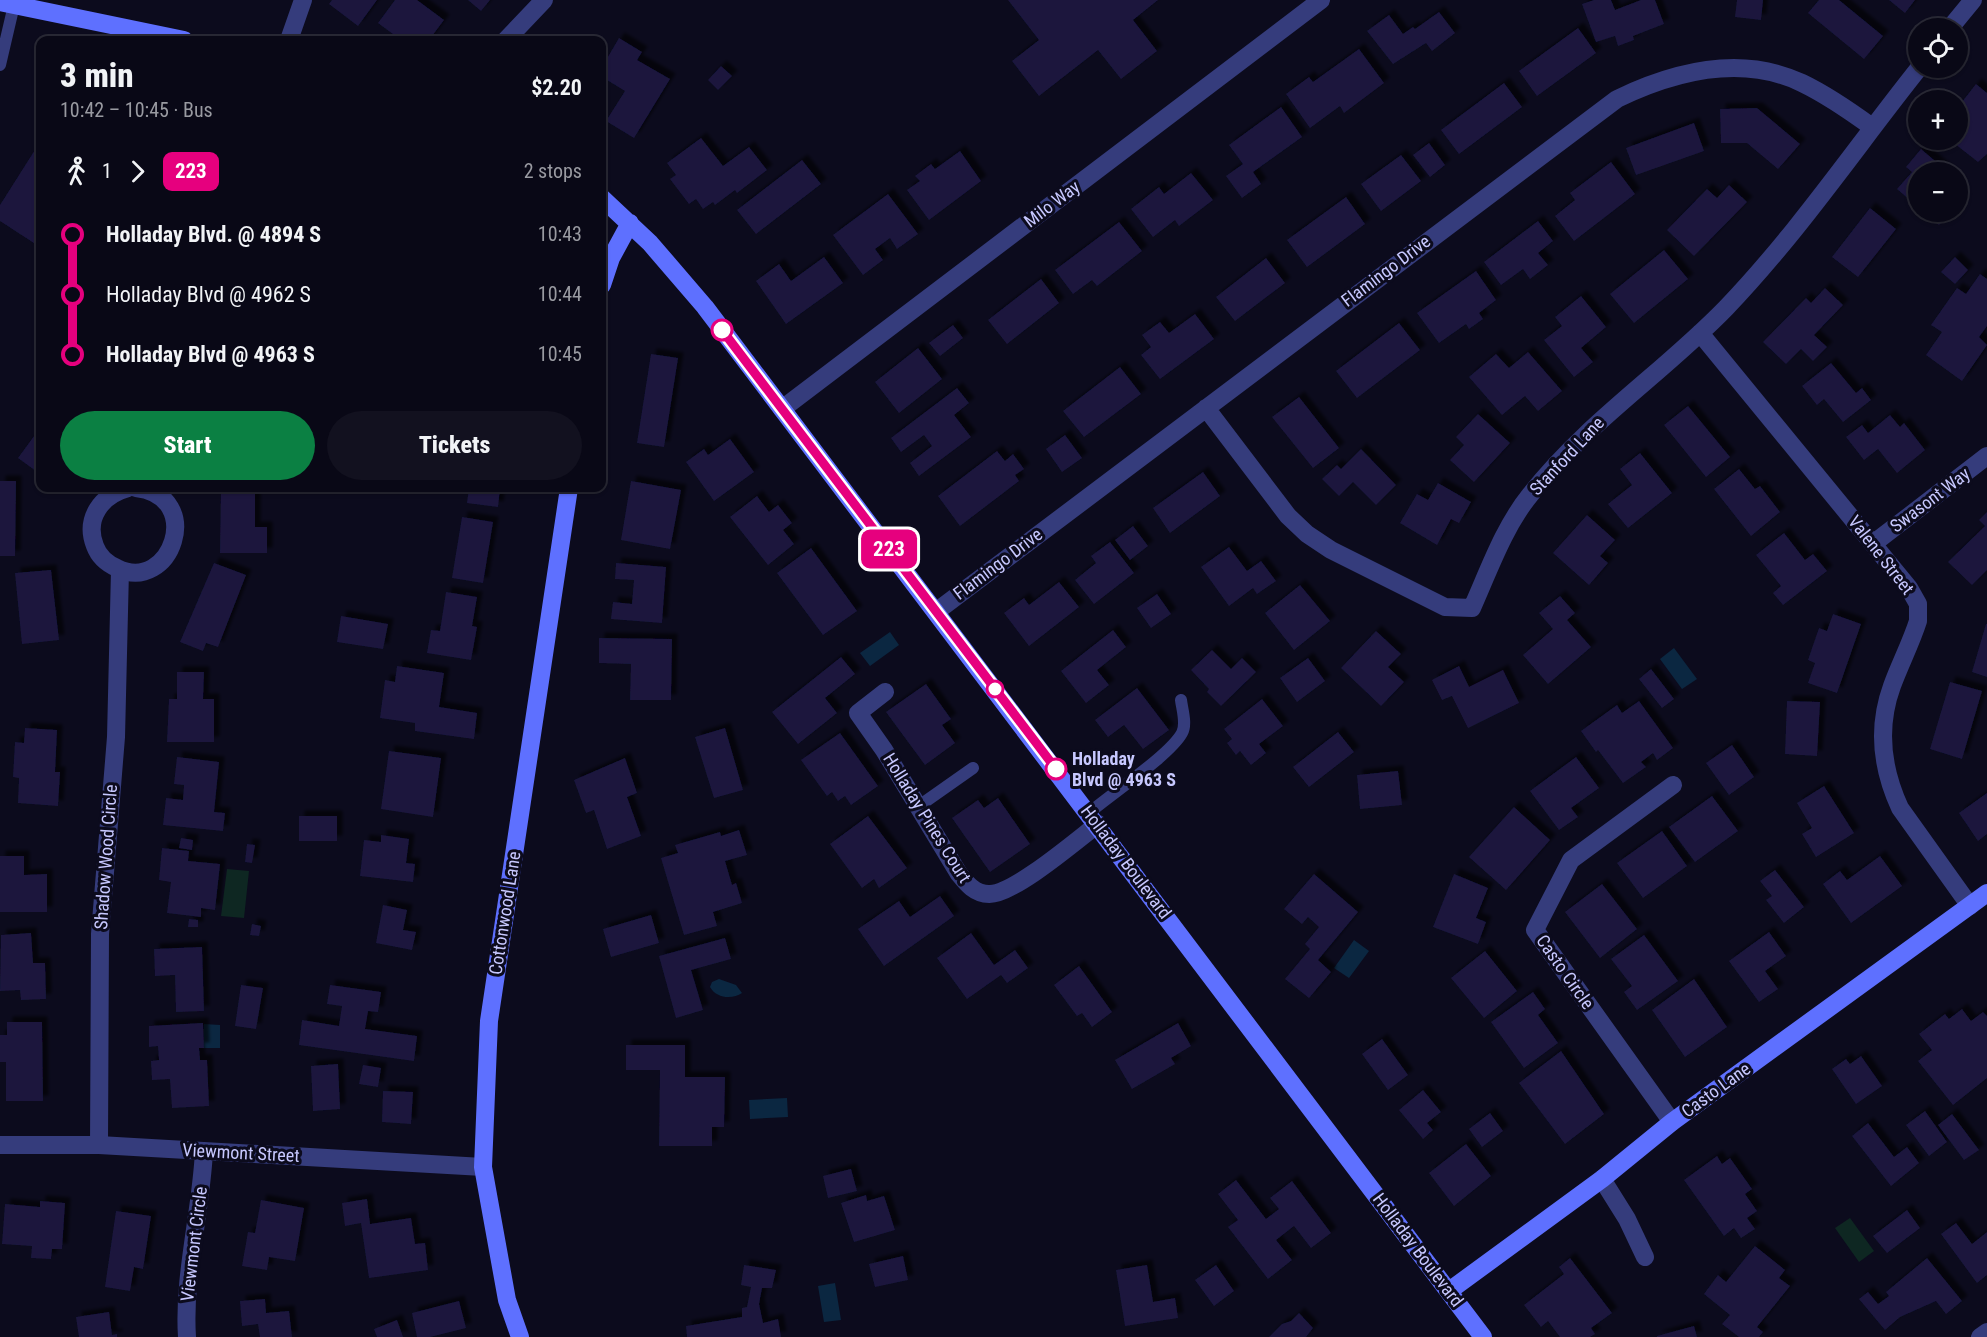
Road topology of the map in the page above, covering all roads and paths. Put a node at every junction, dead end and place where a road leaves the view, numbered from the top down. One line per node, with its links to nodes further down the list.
1 (303, 0): 8 (street)
2 (544, 0): 9 (street)
3 (1321, 0): 18 (street, Milo Way)
4 (1973, 0): 6 (street)
5 (8, 3): 7 (main road); 10 (lane)
6 (1958, 18)
7 (165, 36)
8 (290, 36)
9 (510, 36)
10 (0, 65)
11 (1911, 78): 12 (street, Stanford Lane)
12 (1872, 127): 16 (street, Stanford Lane); 17 (street, Flamingo Drive)
13 (606, 202): 14 (main road, Holladay Boulevard)
14 (630, 223): 15 (main road); 18 (main road, Holladay Boulevard)
15 (606, 273)
16 (1700, 333): 17 (street, Stanford Lane); 23 (street, Valene Street)
17 (1206, 408): 25 (street, Flamingo Drive)
18 (782, 409): 25 (main road, Holladay Boulevard)
19 (1987, 456): 23 (street, Swasont Way)
20 (114, 492): 24 (street)
21 (151, 492): 24 (street)
22 (568, 492): 38 (main road, Cottonwood Lane)
23 (1874, 543): 33 (street, Valene Street)
24 (120, 570): 36 (street, Shadow Wood Circle)
25 (937, 611): 31 (main road, Holladay Boulevard)
26 (885, 692): 30 (street, Holladay Pines Court)
27 (1181, 700): 31 (lane)
28 (973, 768): 30 (lane)
29 (1673, 784): 34 (street, Casto Circle)
30 (919, 806): 31 (street, Holladay Pines Court)
31 (1093, 818): 41 (main road, Holladay Boulevard)
32 (1987, 893): 33 (main road, Casto Lane)
33 (1970, 906): 34 (main road, Casto Lane)
34 (1672, 1122): 39 (main road, Casto Lane)
35 (0, 1145): 36 (street, Viewmont Street)
36 (99, 1145): 37 (street, Viewmont Street)
37 (204, 1151): 38 (street, Viewmont Street); 43 (street, Viewmont Circle)
38 (483, 1167): 44 (main road, Cottonwood Lane)
39 (1602, 1179): 40 (street); 41 (main road, Casto Lane)
40 (1645, 1257)
41 (1449, 1291): 45 (main road, Holladay Boulevard)
42 (1987, 1332): 46 (street)
43 (187, 1337)
44 (520, 1337)
45 (1483, 1337)
46 (1980, 1337)

